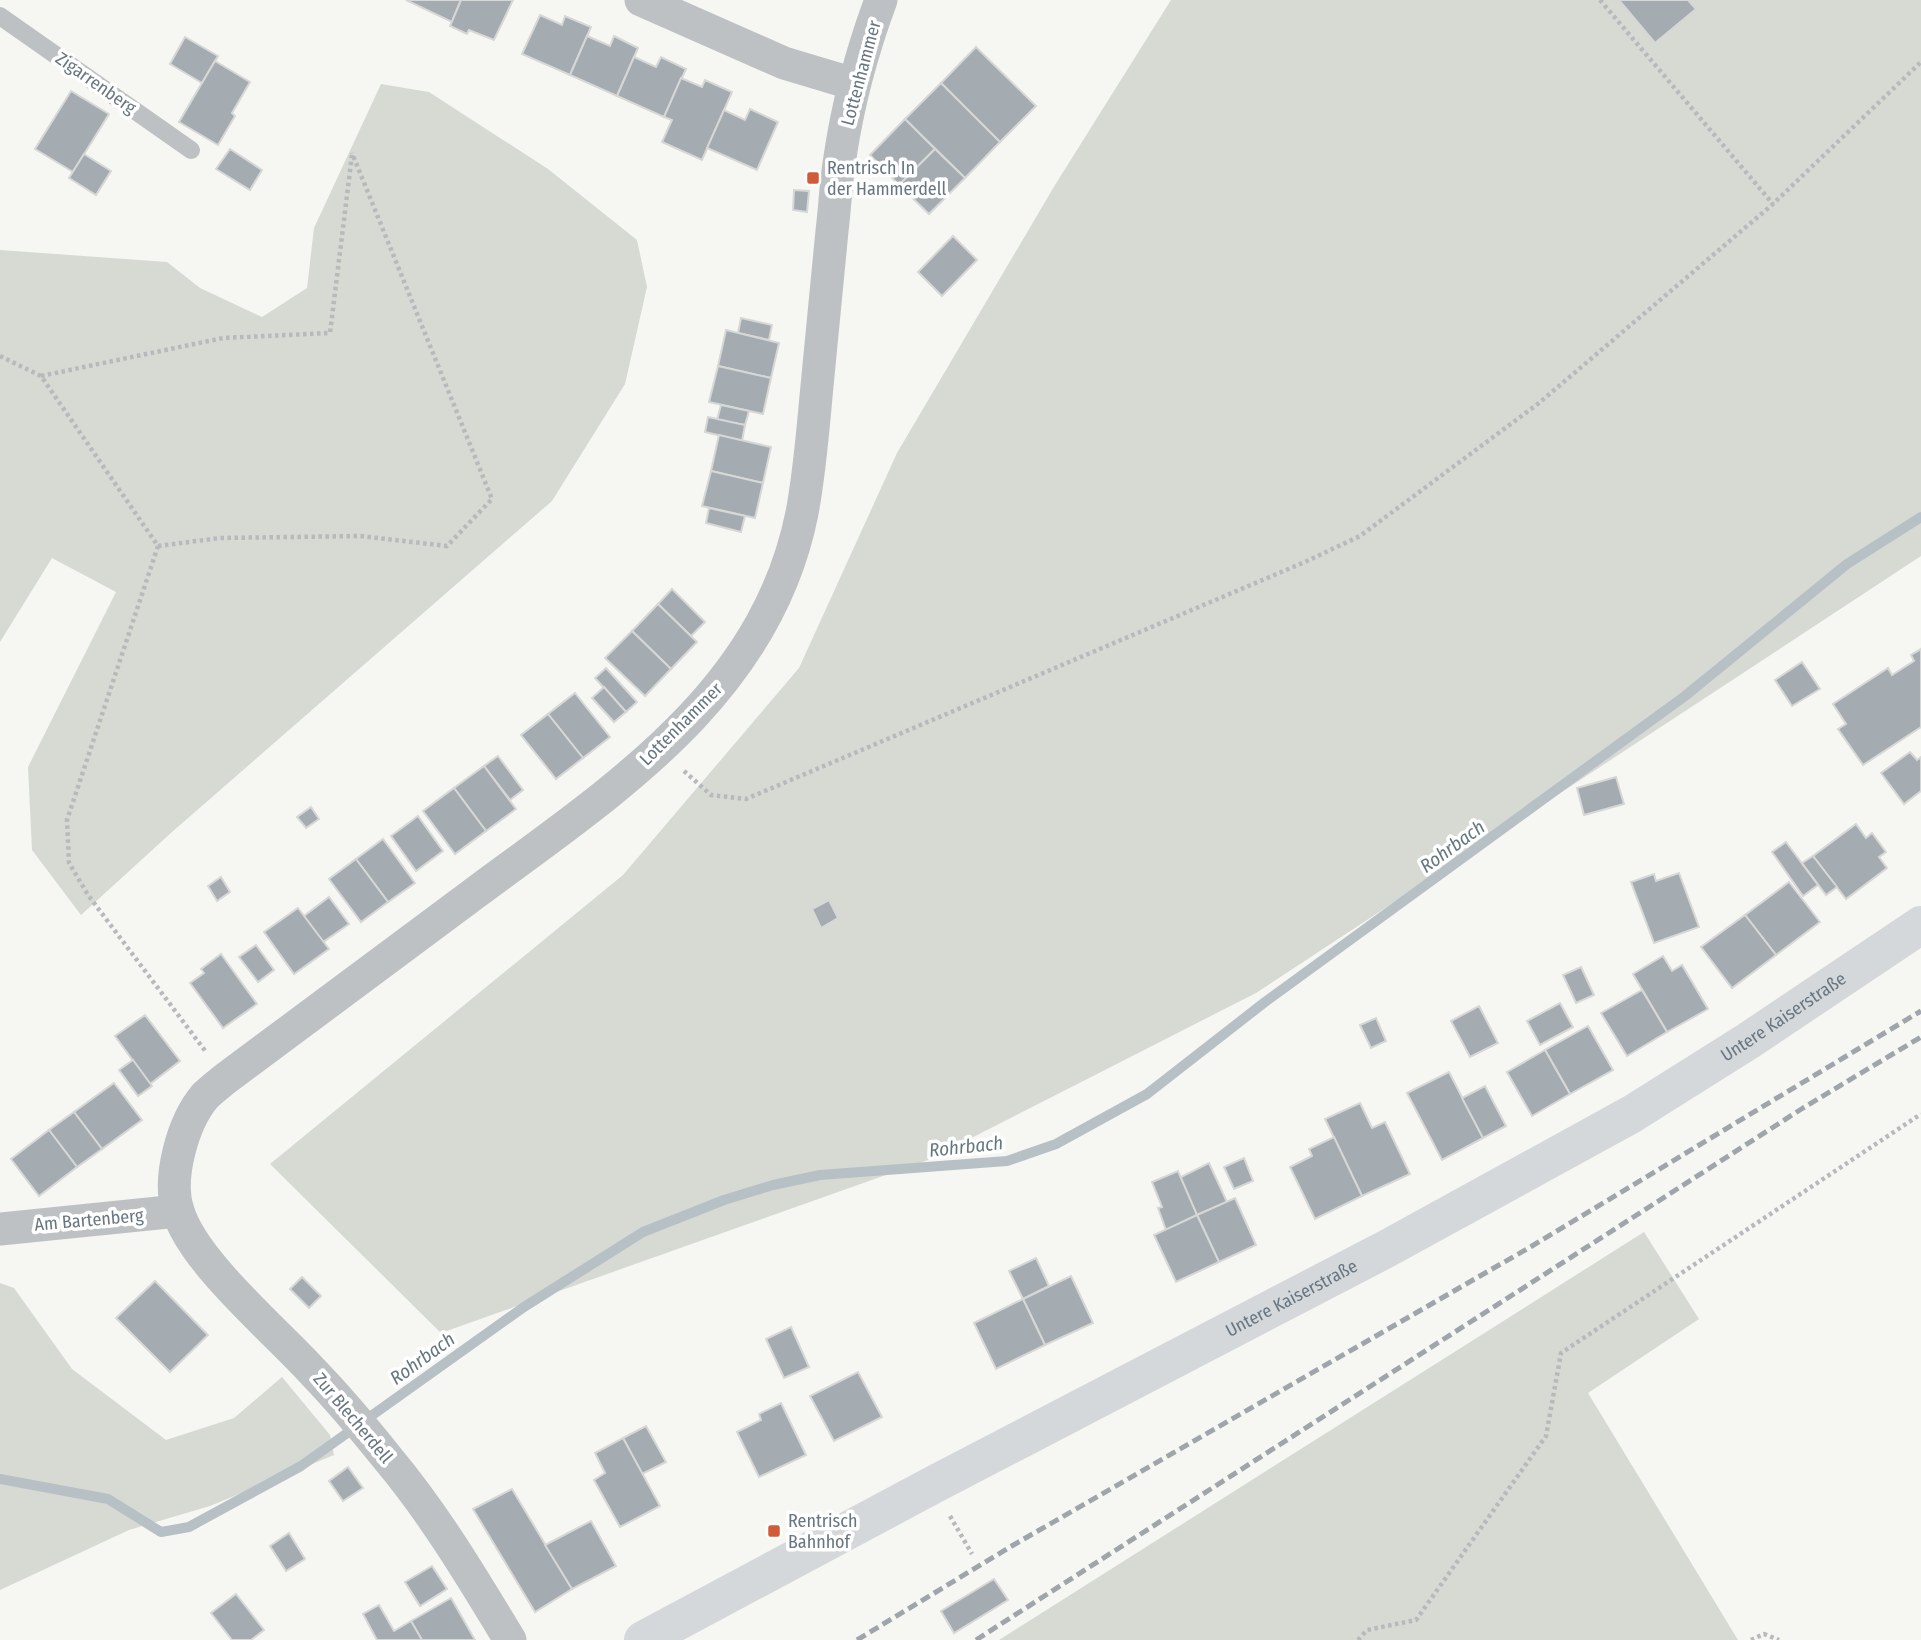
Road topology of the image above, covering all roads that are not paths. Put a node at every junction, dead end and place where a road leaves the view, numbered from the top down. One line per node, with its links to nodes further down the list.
1 (641, 0): 4 (street)
2 (881, 0): 4 (street, Lottenhammer)
3 (0, 16): 5 (lane, Zigarrenberg)
4 (854, 84): 7 (street, Lottenhammer)
5 (191, 150)
6 (1921, 925): 10 (main road, Untere Kaiserstraße)
7 (178, 1211): 8 (street, Am Bartenberg); 9 (street, Zur Blecherdell)
8 (0, 1229)
9 (510, 1640)
10 (643, 1640)

